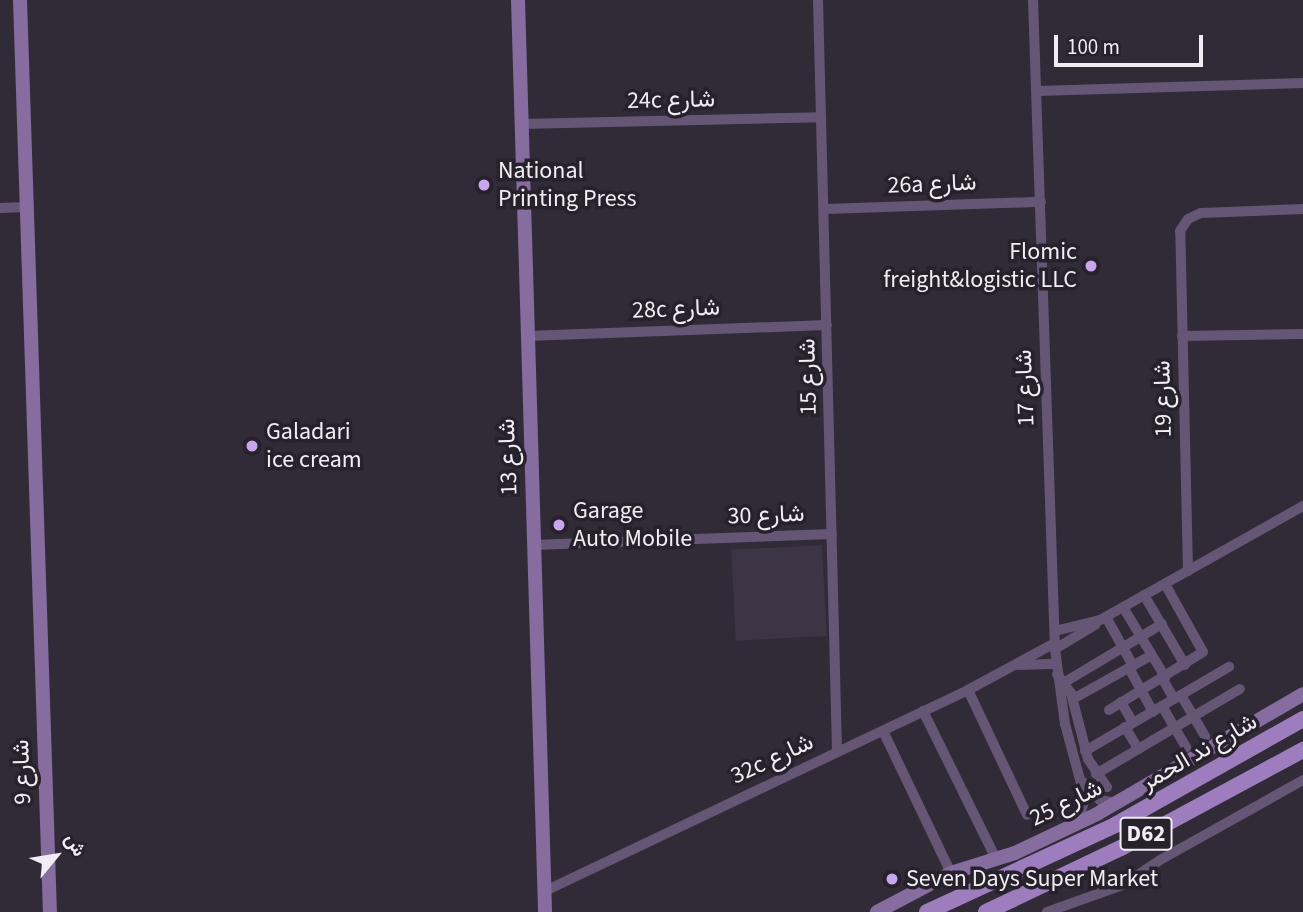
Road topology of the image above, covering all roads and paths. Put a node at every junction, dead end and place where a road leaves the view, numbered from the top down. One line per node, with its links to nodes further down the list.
1 (20, 0): 10 (street, شارع 9)
2 (518, 0): 8 (street, شارع 13)
3 (818, 0): 7 (street, شارع 15)
4 (1033, 0): 6 (street, شارع 17)
5 (1303, 83): 6 (street)
6 (1037, 91): 9 (street, شارع 17)
7 (821, 117): 8 (street, 24c شارع); 12 (street, شارع 15)
8 (522, 124): 16 (street, شارع 13)
9 (1041, 202): 12 (street, 26a شارع); 27 (street, شارع 17)
10 (26, 206): 11 (street); 70 (street, شارع 9)
11 (0, 208)
12 (825, 209): 14 (street, شارع 15)
13 (1303, 209): 17 (street, شارع 19)
14 (827, 325): 16 (street, 28c شارع); 19 (street, شارع 15)
15 (1303, 334): 17 (street)
16 (527, 336): 20 (street, شارع 13)
17 (1182, 336): 21 (street, شارع 19)
18 (1303, 506): 21 (street, 32c شارع)
19 (832, 534): 20 (street, شارع 30); 59 (street, شارع 15)
20 (533, 545): 69 (street, شارع 13)
21 (1188, 571): 22 (street, 32c شارع)
22 (1165, 584): 23 (street, 32c شارع); 32 (street)
23 (1144, 595): 24 (street, 32c شارع); 26 (street)
24 (1124, 607): 25 (street, 32c شارع); 28 (street)
25 (1103, 618): 27 (street, 32c شارع); 29 (street, 32c شارع); 30 (street)
26 (1162, 624): 28 (street); 32 (street)
27 (1055, 631): 29 (street, شارع 17)
28 (1141, 637): 30 (street); 31 (street)
29 (1055, 646): 33 (street, 32c شارع); 36 (street, شارع 17)
30 (1123, 648): 34 (street); 38 (street)
31 (1152, 655): 34 (street); 37 (street)
32 (1185, 664): 37 (street)
33 (1017, 665): 36 (street, 32c شارع); 40 (street, 32c شارع)
34 (1131, 667): 41 (street); 44 (street)
35 (1229, 667): 43 (street)
36 (1056, 669): 38 (street); 60 (street, شارع 17)
37 (1163, 677): 41 (street); 43 (street)
38 (1065, 682): 44 (street)
39 (1240, 689): 49 (street)
40 (968, 690): 48 (street, 32c شارع); 65 (street)
41 (1141, 691): 45 (street); 46 (street)
42 (1303, 694): 64 (street, شارع 25)
43 (1178, 697): 46 (street); 49 (street)
44 (1073, 699): 58 (street)
45 (1121, 702): 47 (street); 51 (street)
46 (1157, 709): 51 (street); 52 (street)
47 (1108, 710)
48 (923, 711): 53 (street, 32c شارع); 67 (street)
49 (1194, 716): 52 (street); 54 (street)
50 (1303, 719): 73 (main road, شارع ند الحمر / D62)
51 (1129, 725): 56 (street); 58 (street)
52 (1174, 727): 55 (street); 56 (street)
53 (883, 731): 59 (street, 32c شارع); 68 (street)
54 (1205, 736)
55 (1186, 747)
56 (1138, 749): 61 (street)
57 (1303, 750): 74 (main road, شارع ند الحمر / D62)
58 (1085, 751): 61 (street)
59 (838, 752): 69 (street, 32c شارع)
60 (1079, 773): 64 (street, شارع 17); 66 (street, شارع 17)
61 (1096, 774): 63 (street)
62 (1303, 780): 75 (street)
63 (1107, 787)
64 (1118, 803): 66 (street, شارع 25)
65 (1027, 815)
66 (1078, 824): 67 (street, شارع 25)
67 (996, 859): 68 (street, شارع 25)
68 (951, 873): 72 (street, شارع 25)
69 (545, 891): 71 (street, شارع 13)
70 (50, 912)
71 (545, 912)
72 (877, 912)
73 (927, 912)
74 (986, 912)
75 (1047, 912)

